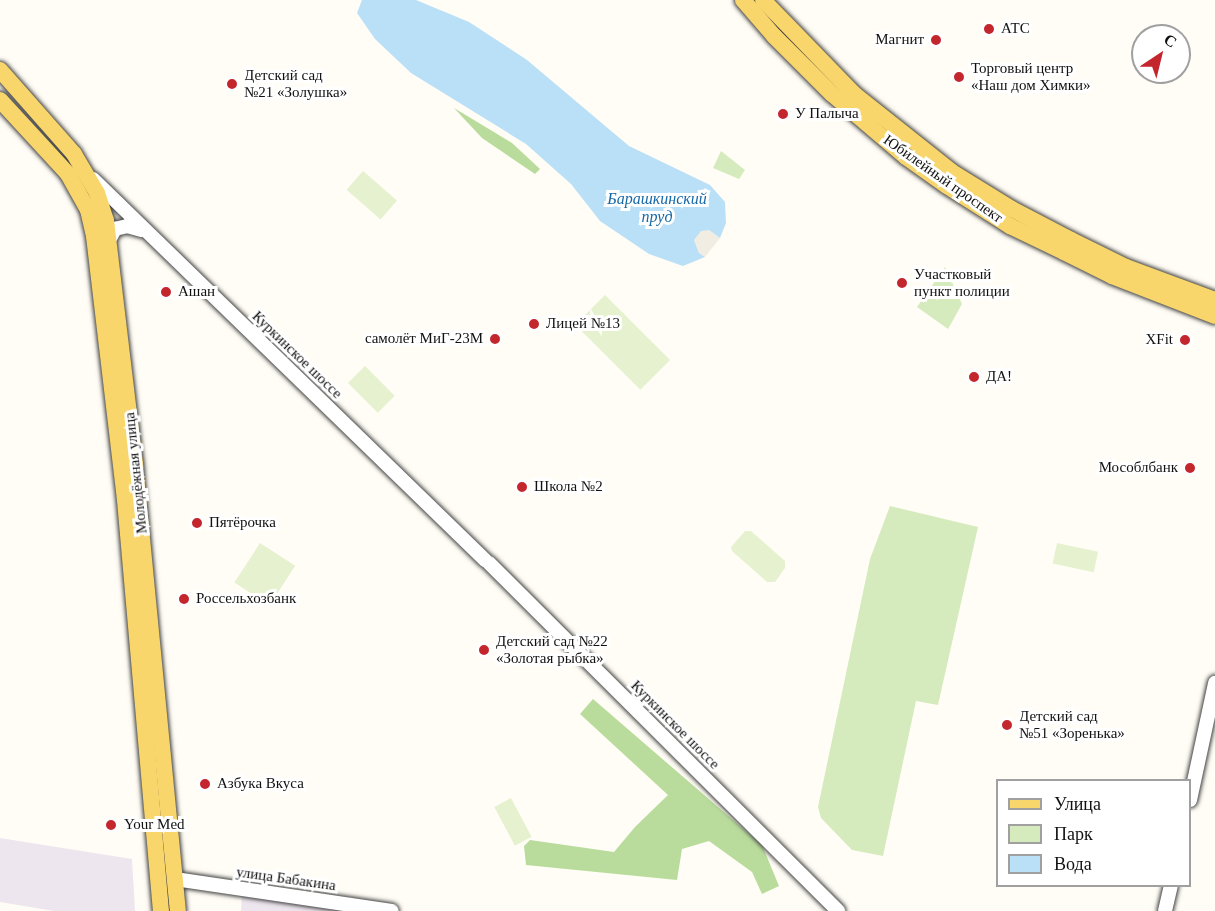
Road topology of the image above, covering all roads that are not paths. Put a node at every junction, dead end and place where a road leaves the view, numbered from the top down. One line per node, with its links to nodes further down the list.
1 (743, 0): 9 (main road, Юбилейный проспект)
2 (763, 0): 8 (main road, Юбилейный проспект)
3 (0, 70): 5 (main road, Молодёжная улица)
4 (0, 100): 14 (main road, Молодёжная улица)
5 (87, 173): 6 (street, Куркинское шоссе); 7 (main road, Молодёжная улица)
6 (143, 230): 7 (street); 17 (street, Куркинское шоссе)
7 (109, 240): 12 (main road, Молодёжная улица)
8 (1215, 300)
9 (1215, 316)
10 (1215, 683): 11 (street)
11 (1191, 795)
12 (175, 879): 15 (main road, Молодёжная улица); 16 (street, улица Бабакина)
13 (1171, 887): 18 (street)
14 (161, 911)
15 (178, 911)
16 (392, 911)
17 (838, 911)
18 (1165, 911)

